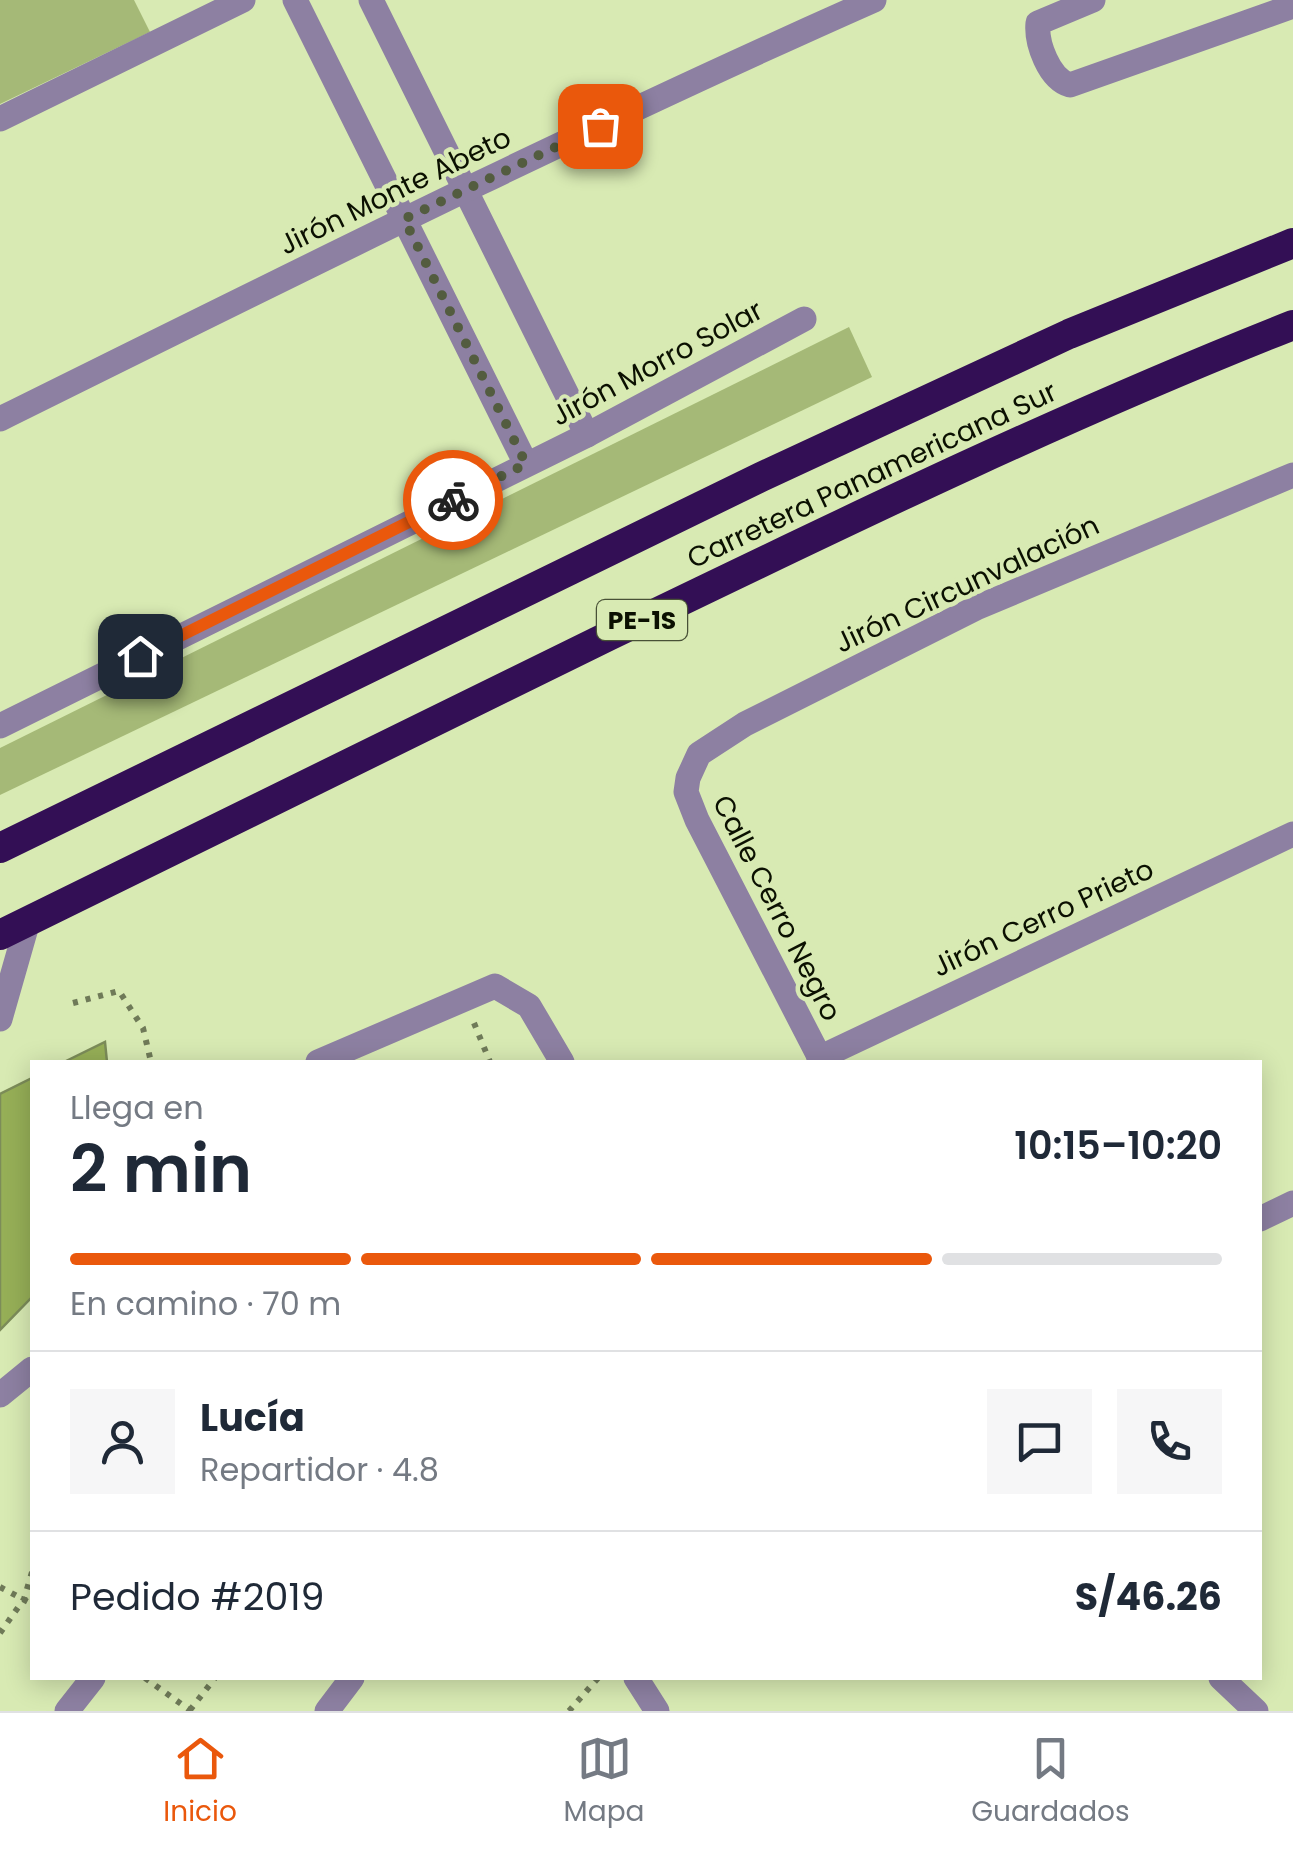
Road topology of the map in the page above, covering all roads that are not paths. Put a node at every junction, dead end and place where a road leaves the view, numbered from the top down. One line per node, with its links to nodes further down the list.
1 (243, 0): 7 (street)
2 (295, 0): 9 (street)
3 (371, 0): 8 (street)
4 (874, 0): 8 (street, Jirón Monte Abeto)
5 (1093, 0): 6 (street)
6 (1293, 6)
7 (0, 118)
8 (466, 190): 9 (street, Jirón Monte Abeto); 14 (street)
9 (404, 219): 13 (street, Jirón Monte Abeto); 15 (street)
10 (1293, 243): 20 (highway, Carretera Panamericana Sur / PE-1S)
11 (804, 320): 14 (street, Jirón Morro Solar)
12 (1293, 325): 21 (highway, Carretera Panamericana Sur / PE-1S)
13 (0, 419)
14 (587, 435): 15 (street, Jirón Morro Solar)
15 (526, 464): 17 (street, Jirón Morro Solar)
16 (1293, 475): 18 (street, Jirón Circunvalación)
17 (0, 726)
18 (688, 778): 26 (street, Calle Cerro Negro)
19 (1293, 834): 26 (street, Jirón Cerro Prieto)
20 (0, 848)
21 (28, 921): 22 (highway, Carretera Panamericana Sur / PE-1S); 23 (street)
22 (0, 935)
23 (0, 1019)
24 (323, 1060): 25 (street)
25 (561, 1060)
26 (821, 1060)
27 (1293, 1203): 28 (street)
28 (1262, 1218)
29 (30, 1371): 30 (street)
30 (0, 1395)
31 (91, 1680): 35 (street)
32 (350, 1680): 36 (street)
33 (637, 1680): 37 (street)
34 (1223, 1680): 38 (street)
35 (67, 1711)
36 (327, 1711)
37 (657, 1711)
38 (1256, 1711)

